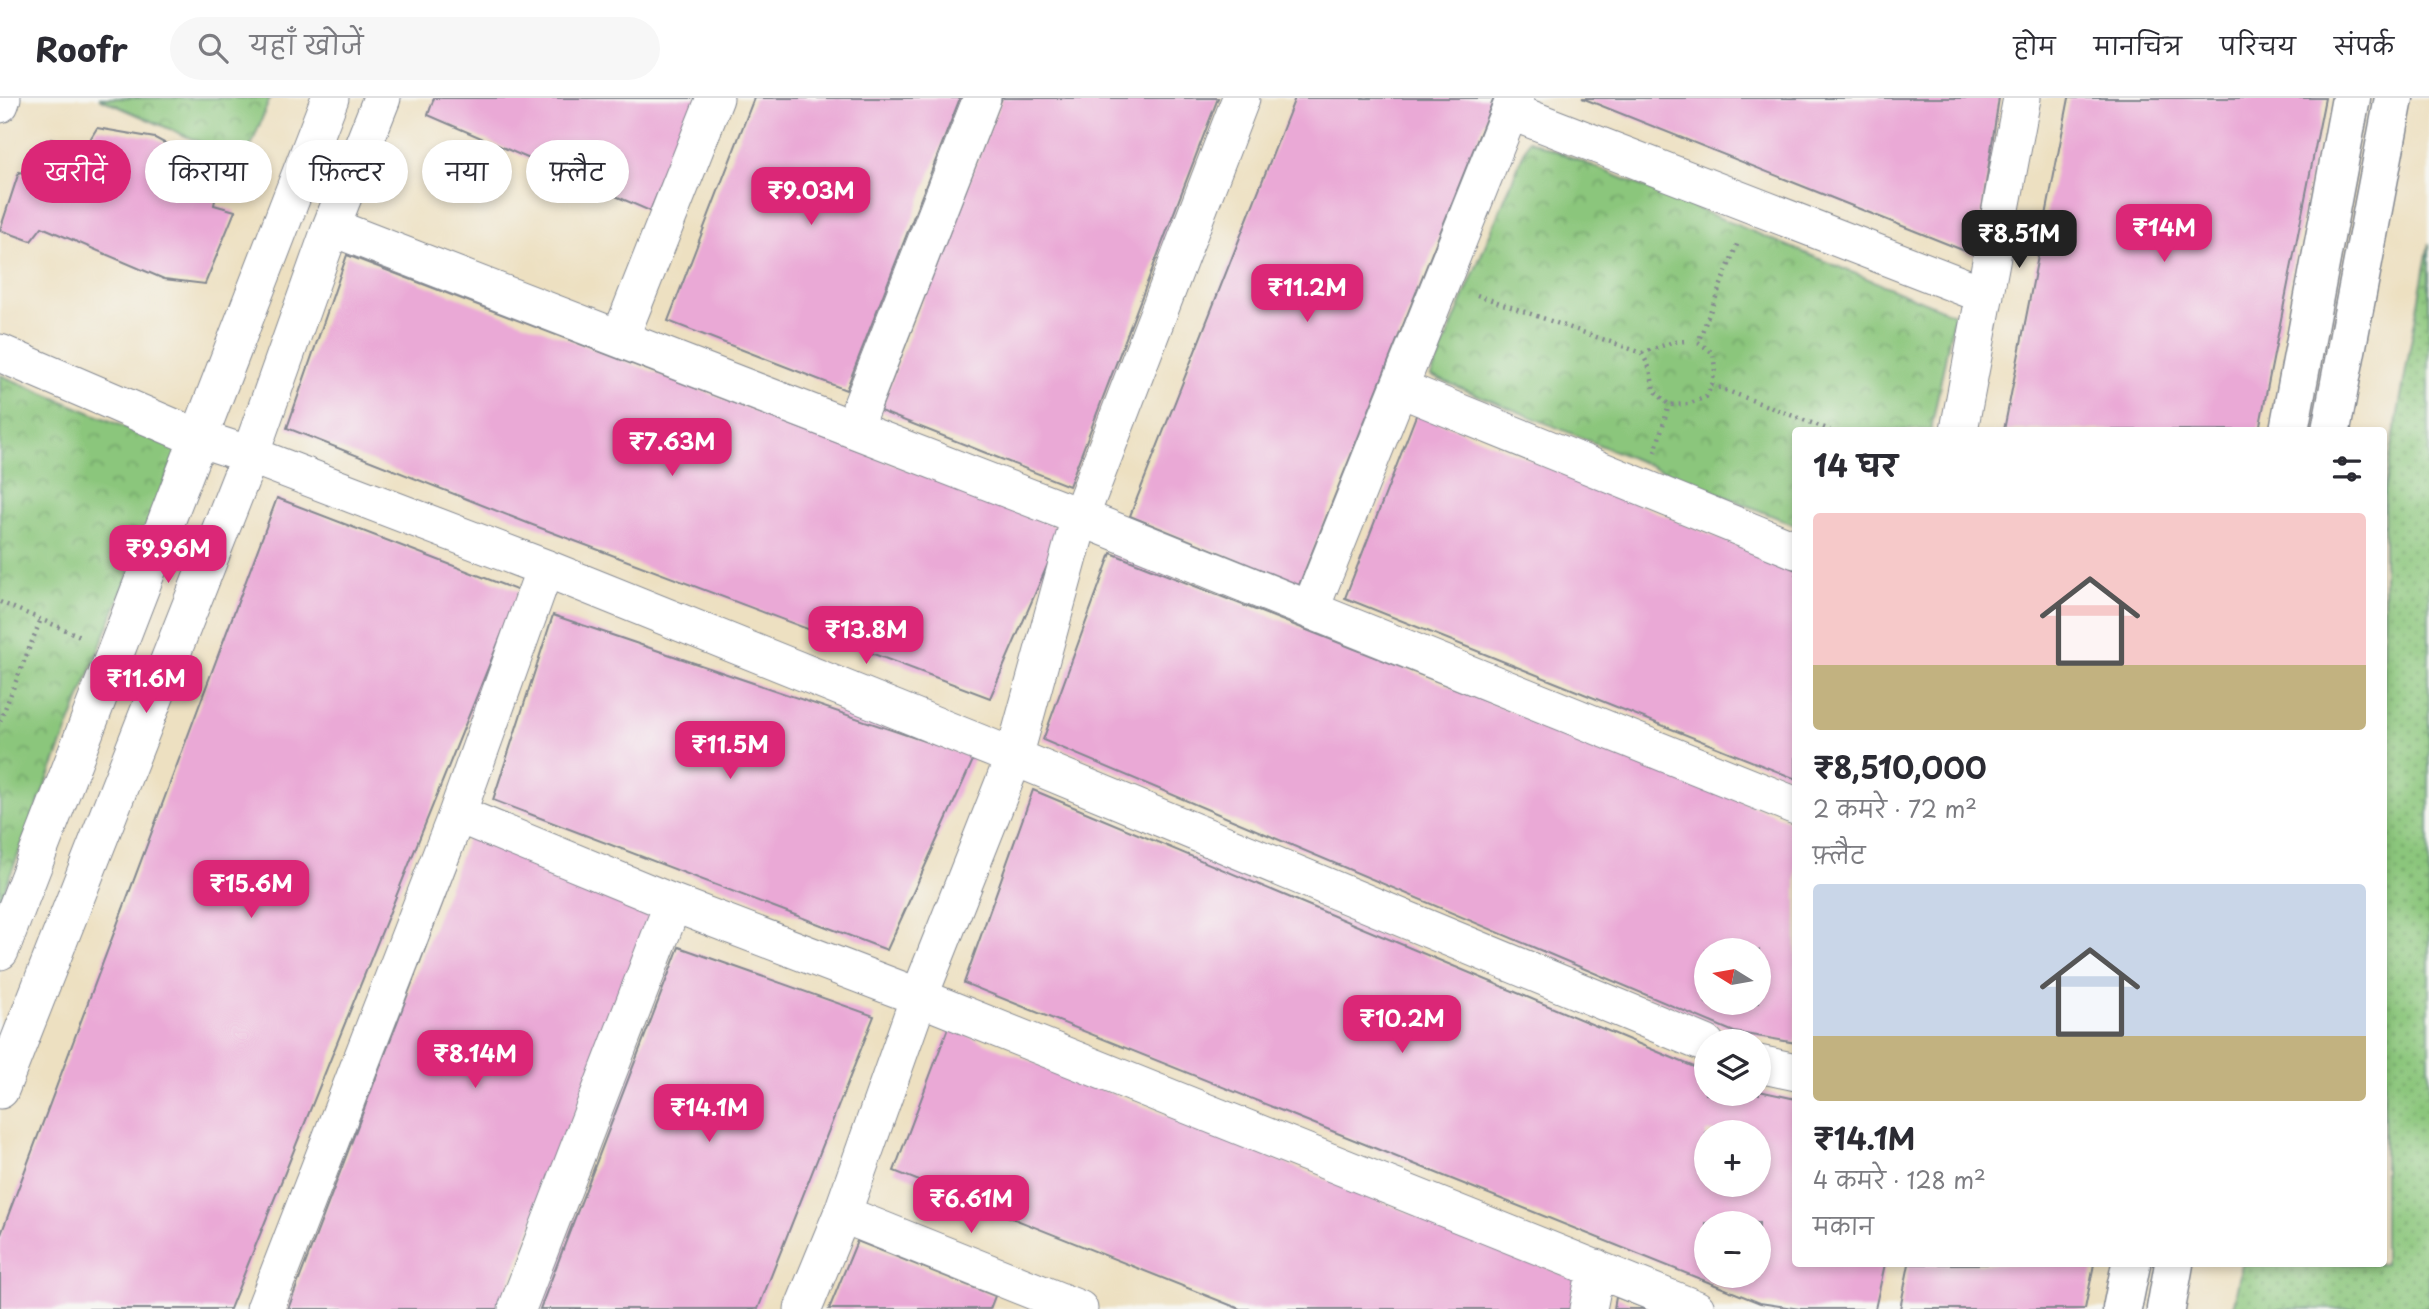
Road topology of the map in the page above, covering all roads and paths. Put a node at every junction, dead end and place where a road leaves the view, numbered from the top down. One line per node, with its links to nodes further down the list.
1 (2, 98): 10 (street)
2 (330, 98): 28 (street)
3 (382, 98): 12 (street)
4 (715, 98): 16 (street)
5 (982, 98): 27 (street)
6 (1241, 98): 31 (street)
7 (2021, 98): 15 (street)
8 (2351, 98): 25 (street)
9 (2394, 98): 26 (street)
10 (0, 104)
11 (1513, 104): 15 (street); 21 (street)
12 (331, 227): 16 (street); 30 (street)
13 (1738, 240): 20 (path)
14 (1466, 291): 19 (path)
15 (1984, 295): 24 (street)
16 (620, 338): 27 (street)
17 (1687, 341): 19 (path)
18 (0, 353): 28 (street)
19 (1642, 353): 22 (path)
20 (1712, 385): 22 (path); 23 (path)
21 (1399, 388): 32 (street); 35 (street)
22 (1669, 405): 29 (path)
23 (1822, 427)
24 (1960, 427)
25 (2290, 427)
26 (2332, 427)
27 (853, 428): 31 (street)
28 (198, 438): 30 (street); 39 (street)
29 (1655, 454)
30 (250, 455): 33 (street); 38 (street)
31 (1080, 517): 35 (street); 41 (street)
32 (1792, 548)
33 (545, 568): 41 (street); 43 (street)
34 (0, 603): 36 (path)
35 (1310, 610): 42 (street)
36 (41, 620): 37 (path); 40 (path)
37 (89, 640)
38 (168, 664): 39 (street); 50 (street)
39 (90, 719): 45 (street)
40 (0, 721)
41 (1014, 757): 46 (street); 47 (street)
42 (1792, 804)
43 (457, 814): 44 (street); 56 (street)
44 (673, 903): 46 (street); 57 (street)
45 (0, 951)
46 (919, 998): 51 (street); 54 (street)
47 (1694, 1039)
48 (1771, 1067): 49 (street)
49 (1792, 1071)
50 (0, 1090)
51 (842, 1214): 55 (street); 58 (street)
52 (2130, 1267): 62 (street)
53 (2173, 1267): 63 (street)
54 (1596, 1268): 60 (street); 61 (street)
55 (1024, 1299): 59 (street)
56 (265, 1309)
57 (517, 1309)
58 (803, 1309)
59 (1079, 1309)
60 (1588, 1309)
61 (1696, 1309)
62 (2122, 1309)
63 (2166, 1309)

